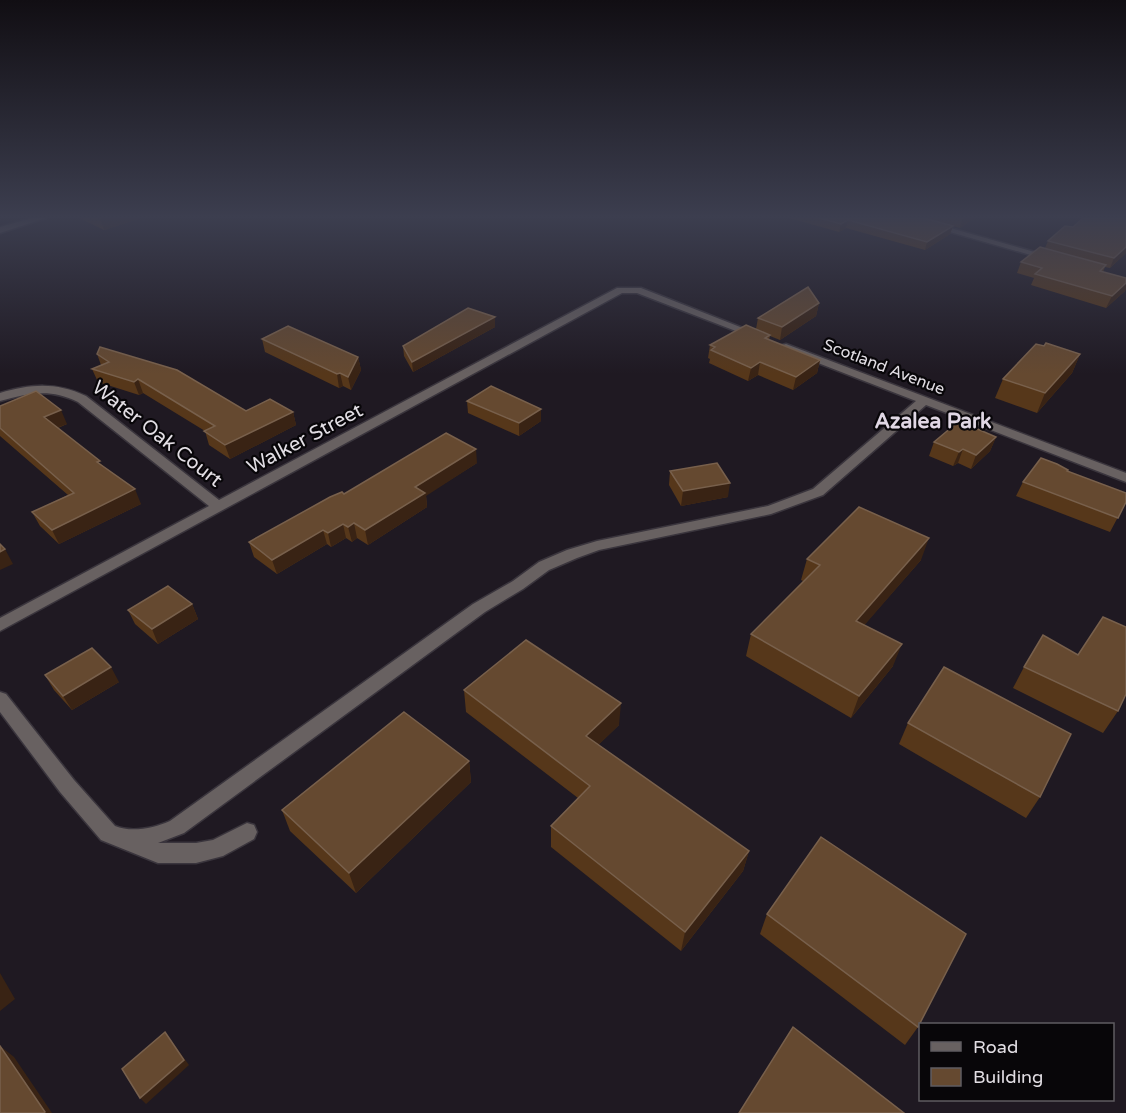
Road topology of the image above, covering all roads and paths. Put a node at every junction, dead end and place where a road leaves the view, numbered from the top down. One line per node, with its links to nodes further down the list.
1 (629, 288): 3 (street, Scotland Avenue); 5 (street, Walker Street)
2 (0, 397): 5 (street, Water Oak Court)
3 (925, 400): 4 (street, Scotland Avenue); 9 (street)
4 (1126, 478)
5 (219, 507): 6 (street, Walker Street)
6 (0, 625)
7 (0, 699): 9 (street)
8 (247, 832): 9 (street)
9 (120, 839)

